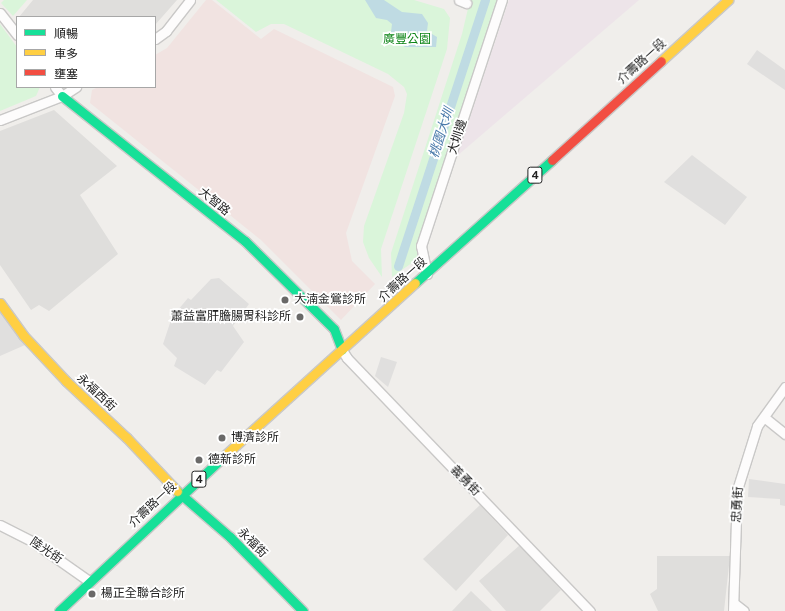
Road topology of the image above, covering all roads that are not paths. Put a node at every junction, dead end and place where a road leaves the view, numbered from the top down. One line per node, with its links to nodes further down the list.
1 (190, 0): 6 (street)
2 (502, 0): 11 (street, 大圳邊)
3 (728, 0): 11 (main road, 介壽路一段 / 4)
4 (0, 13): 5 (street)
5 (16, 34)
6 (156, 38)
7 (57, 88): 9 (street, 大智路)
8 (74, 88): 9 (street)
9 (62, 96): 10 (street); 13 (main road, 大智路)
10 (0, 120)
11 (427, 274): 13 (main road, 介壽路一段 / 4)
12 (0, 303): 17 (main road, 永福西街)
13 (342, 350): 17 (main road, 介壽路一段 / 4); 23 (street, 義勇街)
14 (785, 387): 15 (street, 忠勇街)
15 (764, 417): 16 (street); 20 (street, 忠勇街)
16 (785, 434)
17 (181, 495): 19 (main road, 介壽路一段 / 4); 22 (main road, 永福街)
18 (0, 525): 19 (street, 陸光街)
19 (90, 581): 21 (main road, 介壽路一段 / 4)
20 (734, 608): 24 (street)
21 (59, 611)
22 (303, 611)
23 (590, 611)
24 (744, 611)

